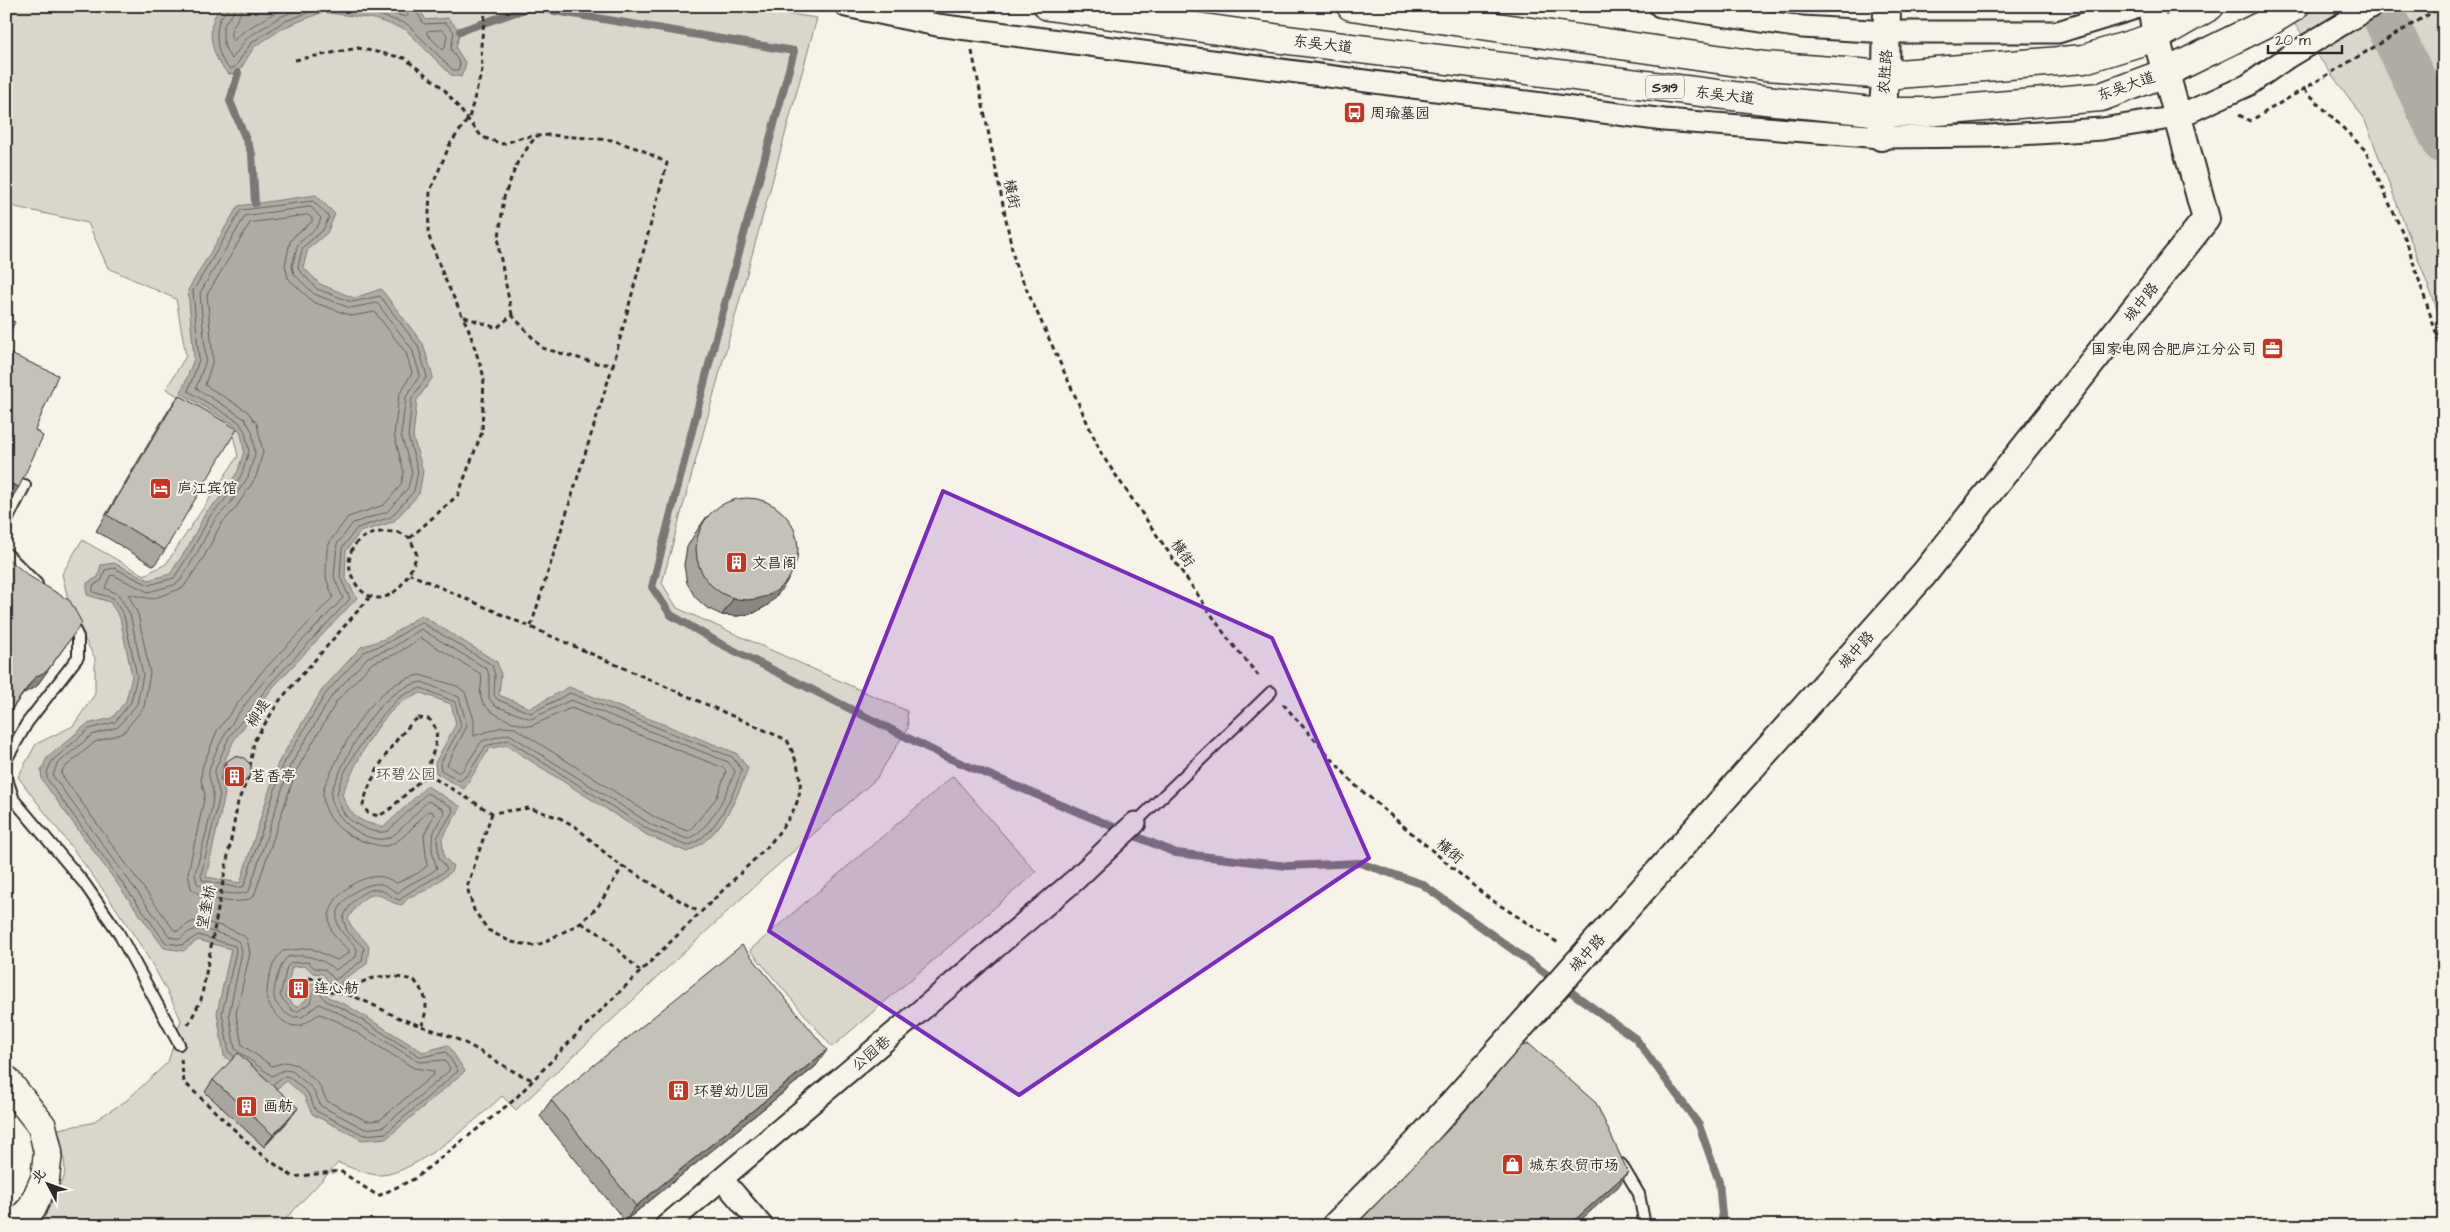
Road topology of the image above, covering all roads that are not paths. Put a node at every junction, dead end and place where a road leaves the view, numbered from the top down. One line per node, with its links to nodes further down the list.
1 (846, 6): 16 (street)
2 (1048, 6): 16 (main road, 东吴大道 / S319)
3 (1351, 6): 14 (main road, S319)
4 (1660, 6): 11 (street)
5 (1887, 6): 11 (street, 农胜路)
6 (2142, 6): 11 (street)
7 (2151, 6): 12 (street, 城中路)
8 (2210, 6): 12 (main road, S319)
9 (2295, 6): 13 (main road, 东吴大道 / S319)
10 (2372, 6): 15 (street)
11 (1888, 32): 14 (street, 农胜路)
12 (2156, 37): 13 (street, 城中路); 14 (main road, S319)
13 (2165, 73): 15 (street, 城中路); 16 (main road, 东吴大道 / S319)
14 (1886, 75): 16 (street, 农胜路)
15 (2178, 117): 16 (street); 33 (street, 城中路)
16 (1881, 124)
17 (25, 485): 18 (lane)
18 (6, 522)
19 (6, 554): 20 (lane)
20 (44, 591)
21 (64, 612): 23 (lane)
22 (1271, 692): 25 (lane)
23 (6, 760)
24 (6, 776): 26 (lane)
25 (1135, 823): 29 (street, 公园巷)
26 (179, 1044)
27 (6, 1080): 30 (main road)
28 (1615, 1154): 34 (lane)
29 (722, 1178): 31 (street, 公园巷); 32 (street)
30 (24, 1217)
31 (666, 1226)
32 (762, 1226)
33 (1336, 1226)
34 (1645, 1226)

